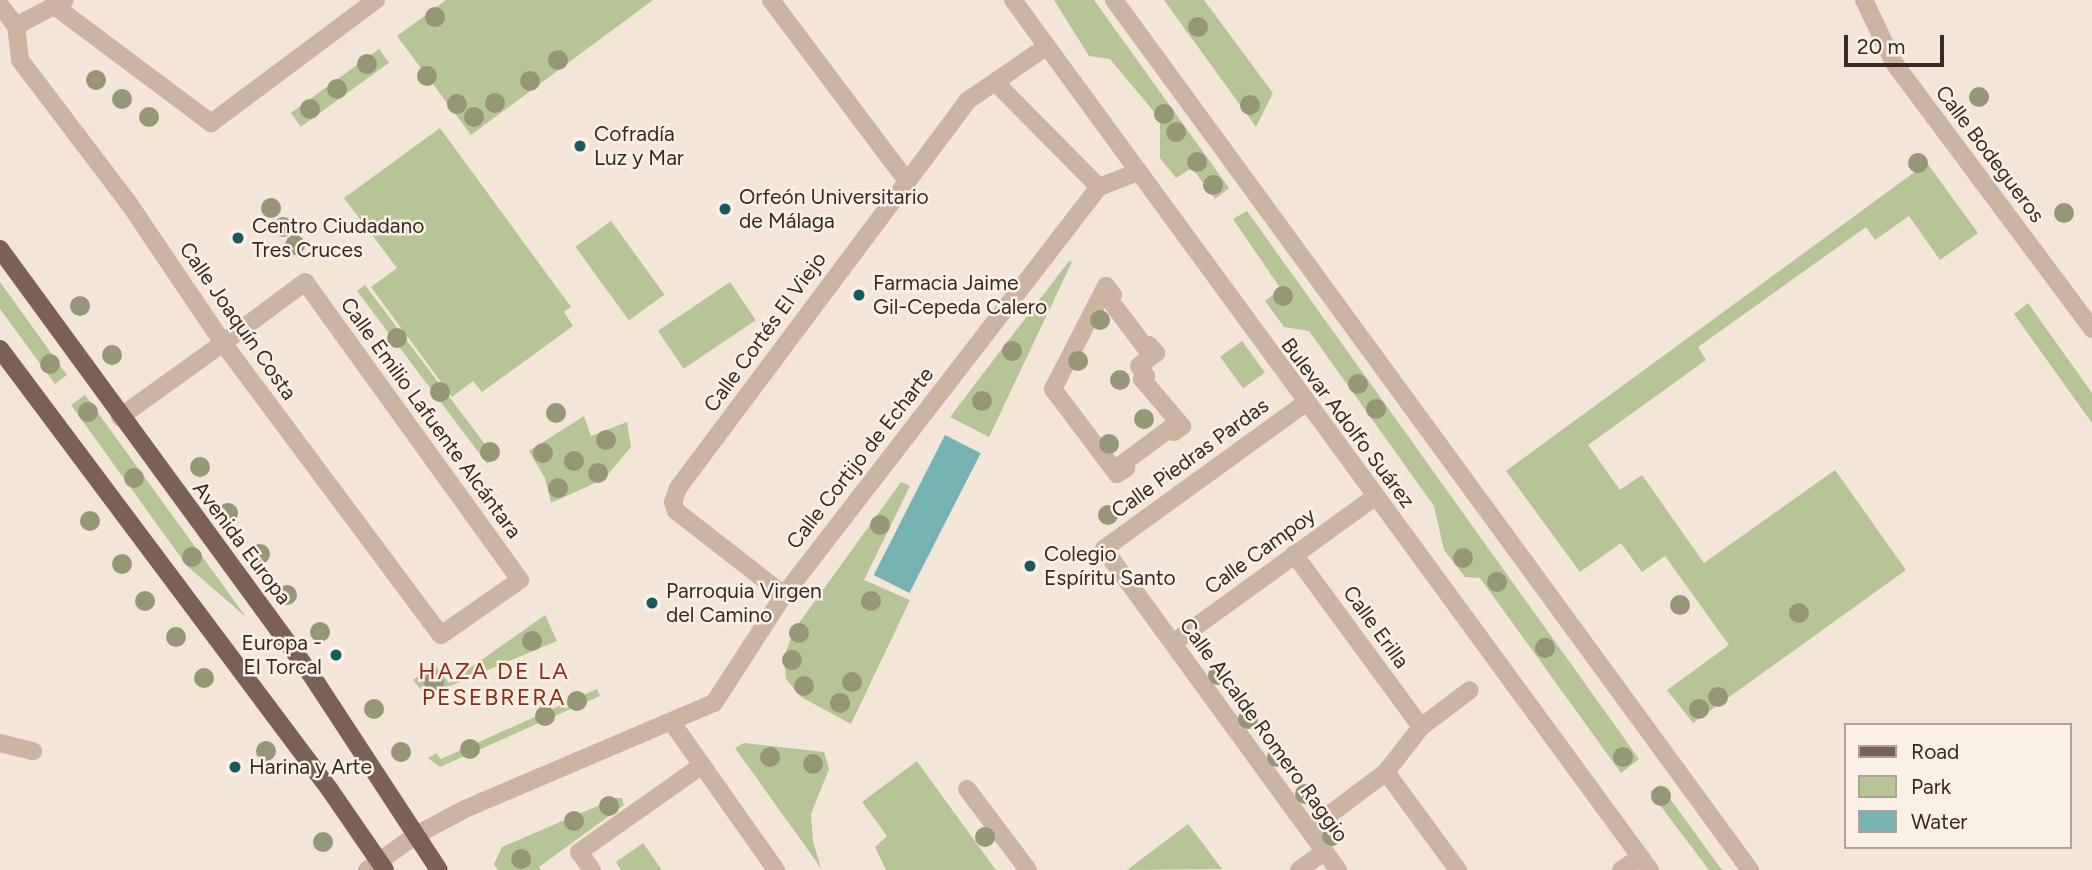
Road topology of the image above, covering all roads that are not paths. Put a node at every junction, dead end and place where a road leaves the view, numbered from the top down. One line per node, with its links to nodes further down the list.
1 (376, 0): 6 (street)
2 (771, 0): 12 (street)
3 (1013, 0): 9 (street, Bulevar Adolfo Suárez)
4 (1114, 0): 48 (street)
5 (1864, 0): 15 (street, Calle Bodegueros)
6 (60, 3): 8 (street)
7 (0, 5): 8 (street)
8 (16, 26): 16 (street, Calle Joaquín Costa)
9 (1046, 47): 10 (street, Calle Cortés El Viejo); 11 (street, Bulevar Adolfo Suárez)
10 (996, 83): 12 (street, Calle Cortés El Viejo); 13 (street)
11 (1136, 173): 13 (street); 18 (street, Bulevar Adolfo Suárez)
12 (906, 180): 24 (street, Calle Cortés El Viejo)
13 (1099, 187): 24 (street, Calle Cortijo de Echarte)
14 (0, 249): 19 (main road, Avenida Europa)
15 (2092, 329)
16 (223, 343): 19 (street); 25 (street, Calle Joaquín Costa); 25 (street, Calle Emilio Lafuente Alcántara)
17 (0, 349): 39 (main road)
18 (1304, 404): 21 (street, Bulevar Adolfo Suárez); 22 (street, Calle Piedras Pardas)
19 (120, 417): 36 (main road, Avenida Europa)
20 (1117, 474): 20 (street)
21 (1375, 497): 23 (street, Calle Campoy); 38 (street, Bulevar Adolfo Suárez)
22 (1104, 549): 26 (street, Calle Alcalde Romero Raggio)
23 (1294, 554): 26 (street, Calle Campoy); 29 (street, Calle Erilla)
24 (784, 594): 28 (street, Calle Cortijo de Echarte)
25 (442, 635)
26 (1173, 643): 35 (street, Calle Alcalde Romero Raggio)
27 (1470, 690): 29 (street)
28 (673, 724): 32 (street); 36 (street, Calle Cortijo de Echarte)
29 (1421, 727): 33 (street)
30 (0, 743): 31 (street)
31 (33, 751)
32 (701, 766): 41 (street); 42 (street)
33 (1386, 772): 35 (street); 46 (street)
34 (967, 789): 43 (street)
35 (1309, 830): 37 (street, Calle Alcalde Romero Raggio)
36 (416, 835): 39 (street, Calle Cortijo de Echarte); 40 (main road, Avenida Europa)
37 (1325, 851): 44 (street); 45 (street, Calle Alcalde Romero Raggio)
38 (1645, 863): 47 (street)
39 (377, 867)
40 (439, 870)
41 (593, 870)
42 (776, 870)
43 (1028, 870)
44 (1299, 870)
45 (1338, 870)
46 (1458, 870)
47 (1621, 870)
48 (1750, 870)

